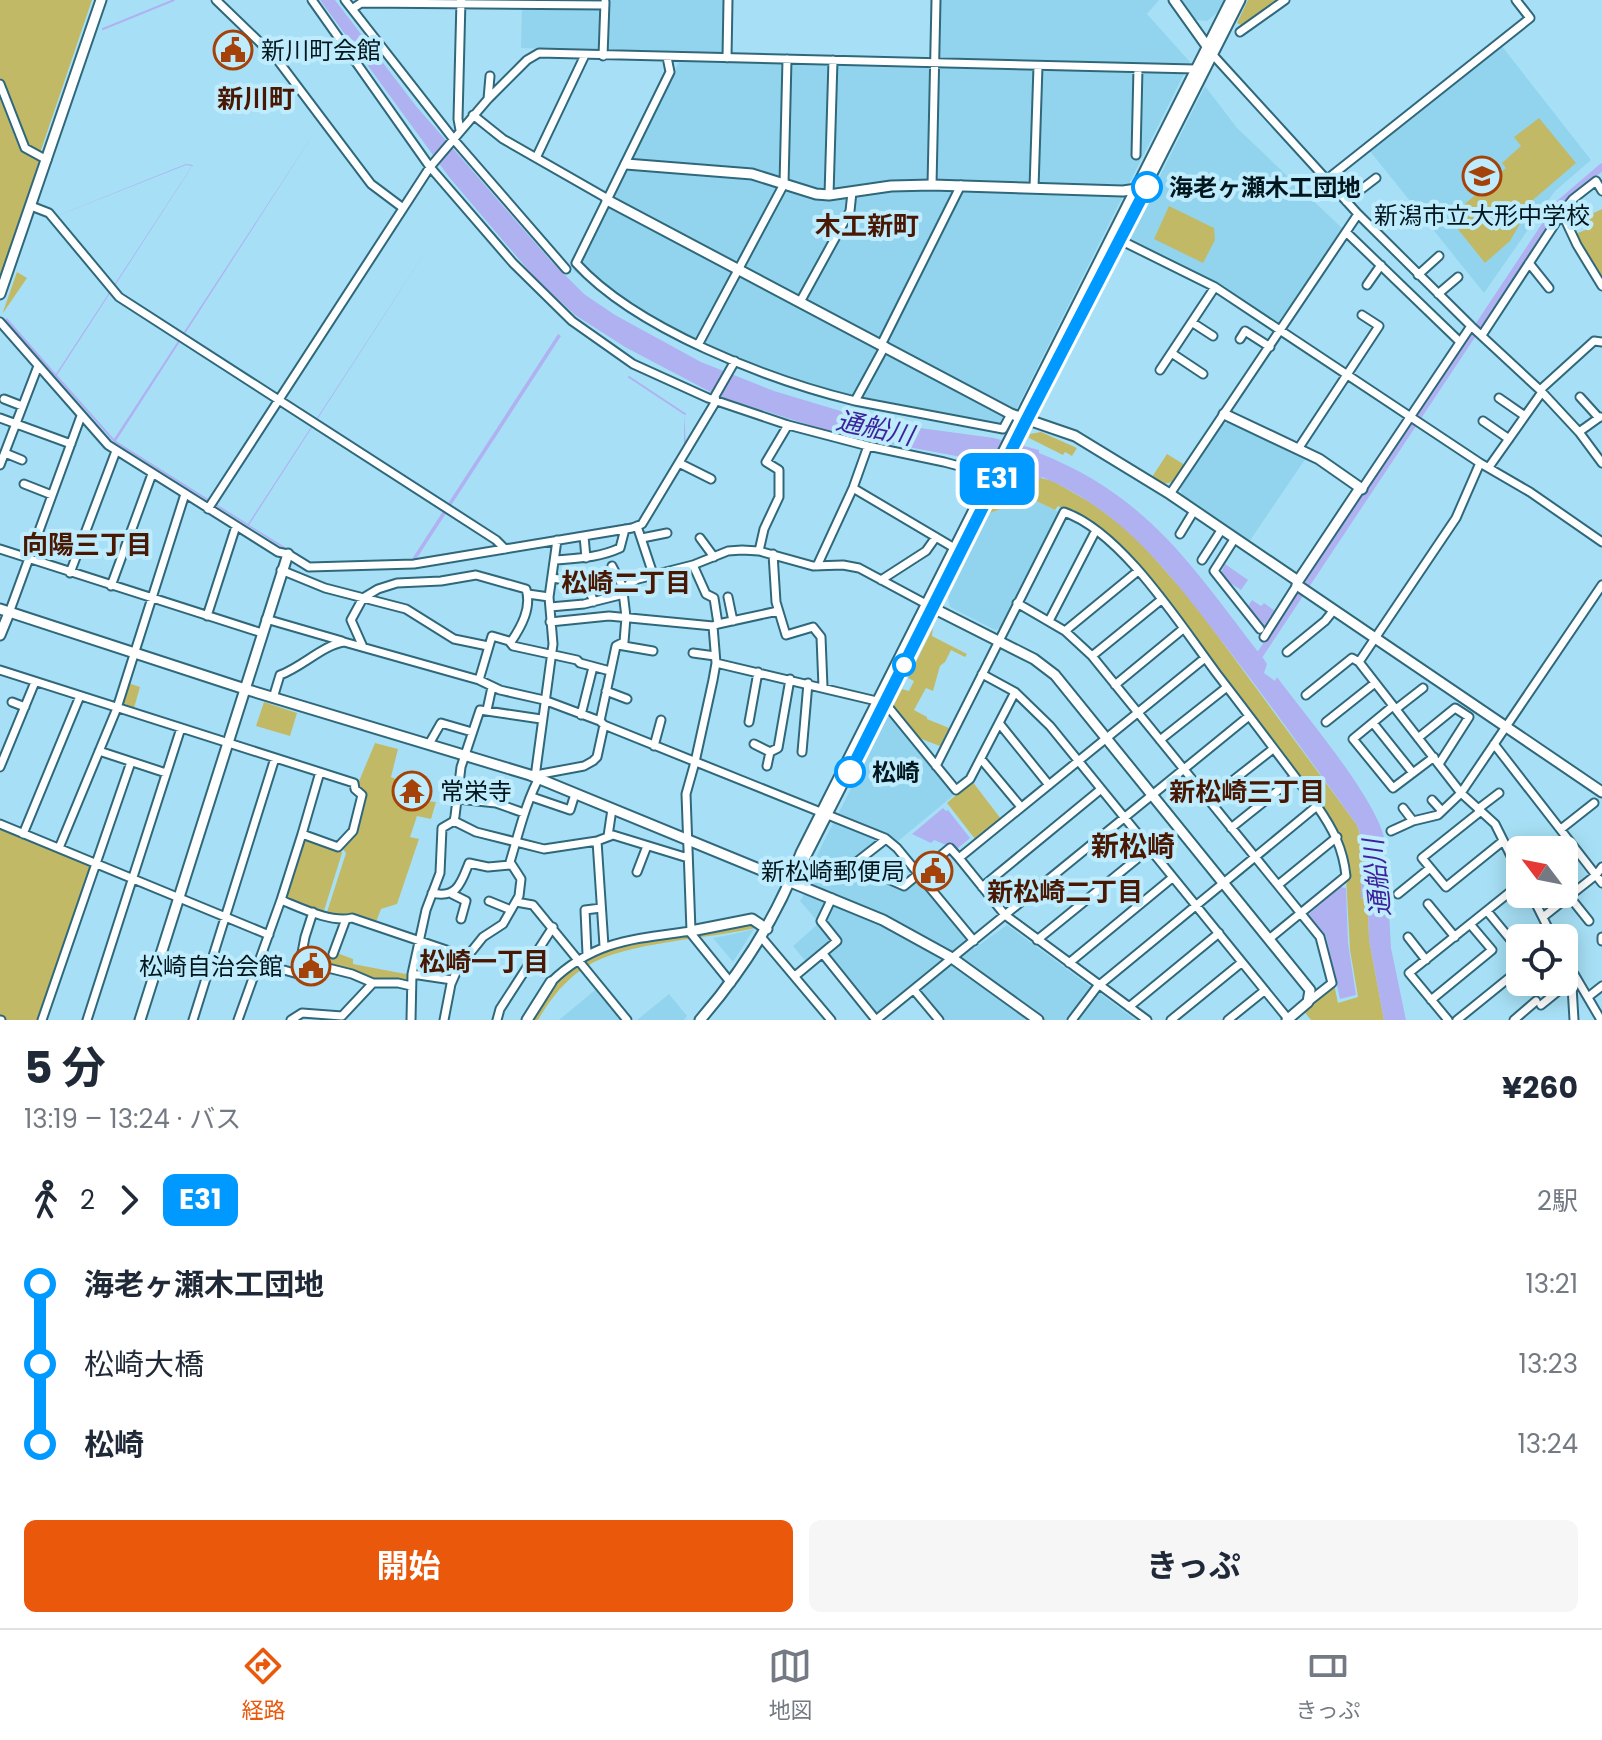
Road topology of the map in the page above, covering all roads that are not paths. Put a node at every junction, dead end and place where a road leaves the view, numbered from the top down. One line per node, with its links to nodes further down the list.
1 (101, 0): 36 (street)
2 (216, 0): 52 (street)
3 (312, 0): 38 (street)
4 (345, 0): 14 (street)
5 (728, 0): 21 (street)
6 (936, 0): 24 (street)
7 (1174, 0): 16 (street)
8 (1231, 0): 16 (street)
9 (1240, 0): 18 (street)
10 (1285, 0): 15 (street)
11 (1516, 0): 40 (street)
12 (605, 2): 13 (street); 19 (street)
13 (461, 3): 14 (street); 32 (street)
14 (352, 9): 33 (street)
15 (1240, 32)
16 (1207, 45): 18 (street); 27 (street)
17 (585, 55): 19 (street); 30 (street); 35 (street)
18 (1213, 55): 40 (street); 57 (street)
19 (603, 56): 20 (street)
20 (667, 57): 21 (street); 37 (street)
21 (727, 58): 22 (street)
22 (787, 59): 23 (street); 41 (street)
23 (833, 60): 24 (street); 48 (street)
24 (934, 62): 25 (street); 42 (street)
25 (1038, 66): 26 (street); 44 (street)
26 (1138, 68): 27 (street); 34 (street)
27 (1195, 69): 45 (street)
28 (490, 76): 30 (street)
29 (0, 84): 36 (street)
30 (488, 99): 31 (street)
31 (473, 115): 32 (street); 35 (street)
32 (460, 130): 33 (street)
33 (453, 138): 38 (street); 61 (street)
34 (1136, 155)
35 (536, 158): 49 (street)
36 (47, 160): 51 (street)
37 (626, 164): 41 (street); 49 (street)
38 (430, 167): 52 (street); 94 (street)
39 (1376, 178): 50 (street)
40 (1326, 180): 50 (street)
41 (784, 184): 48 (street); 62 (street)
42 (932, 185): 43 (street); 47 (street)
43 (961, 185): 44 (street); 82 (street)
44 (1034, 188): 45 (street)
45 (1137, 189): 105 (street)
46 (1602, 191): 55 (street)
47 (852, 192): 48 (street); 71 (street)
48 (829, 195)
49 (607, 200): 62 (street); 81 (street)
50 (1346, 201): 54 (street)
51 (31, 206): 69 (street); 95 (street)
52 (403, 208): 95 (street)
53 (1550, 210): 55 (street)
54 (1358, 214): 56 (street); 63 (street)
55 (1561, 214): 59 (street); 66 (street)
56 (1346, 232): 60 (street); 75 (street)
57 (1120, 240): 67 (street); 105 (street)
58 (1439, 256): 63 (street)
59 (1529, 263): 68 (street); 76 (street)
60 (1381, 265): 65 (street); 79 (street)
61 (566, 269)
62 (738, 269): 71 (street); 81 (street)
63 (1418, 275): 70 (street)
64 (1458, 277): 70 (street)
65 (1367, 285)
66 (1602, 286)
67 (1215, 287): 74 (street); 75 (street)
68 (1549, 288)
69 (0, 294)
70 (1438, 294): 76 (street)
71 (800, 302): 82 (street)
72 (1362, 315): 89 (street)
73 (0, 322): 86 (street)
74 (1193, 323): 77 (street); 84 (street)
75 (1281, 331): 83 (street); 89 (street)
76 (1476, 331): 90 (street); 101 (street)
77 (1213, 336)
78 (1240, 339): 83 (street)
79 (1458, 340)
80 (1602, 342): 90 (street)
81 (698, 345): 85 (street)
82 (883, 346): 96 (street); 105 (street)
83 (1270, 347): 98 (street)
84 (1173, 354): 87 (street); 88 (street)
85 (733, 364): 94 (street); 96 (street)
86 (38, 366): 97 (street); 99 (street)
87 (1160, 370)
88 (1203, 374)
89 (1347, 374): 101 (street); 112 (street)
90 (1541, 391): 100 (street); 108 (street)
91 (1580, 397): 102 (street)
92 (1499, 398): 100 (street)
93 (4, 399): 97 (street)
94 (716, 399): 107 (street); 116 (street)
95 (279, 400): 130 (street); 146 (street)
96 (855, 401): 105 (street)
97 (22, 406): 106 (street)
98 (1224, 414): 112 (street); 128 (street)
99 (81, 416): 110 (street); 113 (street)
100 (1525, 416): 109 (street)
101 (1411, 417): 117 (street); 126 (street)
102 (1601, 417): 108 (street)
103 (0, 418): 106 (street)
104 (1483, 421): 109 (street)
105 (1019, 422): 122 (street); 128 (street)
106 (16, 424): 110 (street); 114 (street)
107 (788, 425): 111 (street); 149 (street)
108 (1579, 432): 118 (street)
109 (1509, 439): 120 (street)
110 (71, 444): 129 (street)
111 (868, 446): 122 (street); 125 (street)
112 (1298, 449): 126 (street)
113 (116, 451): 121 (street); 162 (street)
114 (5, 453): 115 (street); 119 (street)
115 (22, 460)
116 (679, 463): 123 (street); 133 (street)
117 (1480, 463): 120 (street); 198 (street)
118 (1602, 463)
119 (0, 465)
120 (1489, 467): 145 (street)
121 (152, 474): 127 (street); 167 (street)
122 (995, 474): 148 (street); 180 (street)
123 (711, 479)
124 (24, 484): 129 (street)
125 (853, 488): 140 (street); 159 (street)
126 (1361, 488): 168 (street)
127 (185, 494): 130 (street); 174 (street)
128 (1170, 494): 131 (street)
129 (52, 495): 154 (street)
130 (208, 509): 132 (street)
131 (1194, 511): 135 (street); 138 (street)
132 (236, 526): 150 (street); 185 (street)
133 (637, 526): 134 (street); 141 (street)
134 (625, 529): 139 (street); 153 (street)
135 (1222, 529): 143 (street); 156 (street)
136 (1096, 530): 161 (street); 178 (street); 189 (street)
137 (667, 533): 141 (street)
138 (1180, 534)
139 (584, 536): 144 (street); 153 (street)
140 (936, 537): 148 (street); 165 (street)
141 (642, 538): 163 (street)
142 (700, 538): 152 (street)
143 (1235, 538): 168 (street); 179 (street)
144 (557, 540): 146 (street); 155 (street)
145 (1602, 542)
146 (502, 546): 150 (street)
147 (0, 549): 154 (street)
148 (956, 549): 180 (street)
149 (759, 551): 151 (street); 152 (street)
150 (288, 554): 160 (street)
151 (773, 554): 159 (street); 183 (street)
152 (714, 557): 157 (street)
153 (586, 558): 155 (street)
154 (28, 559): 162 (street); 182 (street)
155 (555, 560): 164 (street)
156 (1202, 560)
157 (693, 565): 163 (street); 191 (street)
158 (612, 566): 169 (street)
159 (817, 566): 165 (street)
160 (281, 570): 175 (street); 187 (street)
161 (1138, 571): 176 (street); 194 (street)
162 (70, 573): 167 (street)
163 (653, 574): 169 (street)
164 (552, 578): 172 (street); 177 (street)
165 (881, 580): 180 (street)
166 (1602, 585): 253 (street)
167 (111, 586): 174 (street)
168 (1300, 586): 184 (street); 197 (street)
169 (623, 590): 177 (street); 186 (street)
170 (528, 594): 172 (street); 175 (street); 201 (street)
171 (1245, 595): 179 (street)
172 (549, 597): 181 (street)
173 (728, 597): 188 (street)
174 (151, 598): 185 (street); 208 (street)
175 (363, 598): 203 (street); 204 (street)
176 (1161, 600): 192 (street); 210 (street)
177 (594, 602): 181 (street)
178 (1017, 603): 189 (street); 199 (street)
179 (1239, 604): 193 (street)
180 (930, 606): 199 (street); 238 (street)
181 (550, 607): 190 (street)
182 (4, 611): 196 (street); 208 (street)
183 (778, 611): 188 (street); 226 (street)
184 (1333, 611): 198 (street); 206 (street)
185 (207, 616): 195 (street)
186 (626, 617): 190 (street); 191 (street); 202 (street)
187 (266, 619): 195 (street); 200 (street)
188 (733, 621): 191 (street)
189 (1049, 621): 194 (street)
190 (550, 622): 209 (street)
191 (715, 625): 212 (street)
192 (1183, 629): 211 (street); 224 (street)
193 (1260, 629)
194 (1065, 631): 210 (street)
195 (262, 633): 229 (street)
196 (0, 635)
197 (1264, 637)
198 (1374, 639): 213 (street); 253 (street)
199 (999, 640): 218 (street); 256 (street)
200 (344, 642): 204 (street); 234 (street)
201 (511, 642): 203 (street); 209 (street)
202 (618, 645): 205 (street); 216 (street)
203 (488, 646): 220 (street)
204 (363, 647): 220 (street)
205 (653, 651)
206 (1287, 652)
207 (693, 653): 212 (street)
208 (135, 654): 229 (street); 240 (street)
209 (552, 656): 214 (street); 236 (street)
210 (1092, 656): 224 (street)
211 (1205, 658): 227 (street); 243 (street)
212 (715, 660): 217 (street); 273 (street)
213 (1359, 662): 223 (street); 232 (street)
214 (593, 667): 216 (street); 244 (street)
215 (0, 670): 221 (street)
216 (610, 671): 230 (street)
217 (758, 672): 219 (street); 248 (street)
218 (982, 674): 231 (street); 276 (street)
219 (790, 679): 222 (street); 266 (street)
220 (479, 680): 225 (street)
221 (35, 682): 233 (street); 239 (street)
222 (808, 683): 226 (street); 267 (street)
223 (1375, 683): 241 (street); 249 (street)
224 (1115, 685): 243 (street)
225 (492, 687): 236 (street); 242 (street)
226 (823, 687): 238 (street)
227 (1227, 687): 245 (street); 258 (street)
228 (1423, 688): 241 (street)
229 (245, 689): 234 (street); 259 (street)
230 (606, 691): 235 (street); 250 (street)
231 (1015, 692): 251 (street); 274 (street)
232 (1306, 695)
233 (80, 696): 240 (street); 311 (street)
234 (273, 698): 260 (street)
235 (627, 699)
236 (544, 700): 244 (street); 246 (street)
237 (12, 702): 239 (street)
238 (882, 702): 276 (street); 303 (street)
239 (25, 707): 277 (street)
240 (117, 708): 254 (street); 265 (street)
241 (1394, 708): 252 (street); 257 (street)
242 (487, 710): 246 (street); 255 (street)
243 (1138, 713): 256 (street); 258 (street)
244 (581, 715): 250 (street)
245 (1249, 716): 264 (street); 278 (street)
246 (541, 719): 283 (street)
247 (661, 720): 263 (street)
248 (749, 722)
249 (1326, 722)
250 (602, 723): 263 (street); 283 (street)
251 (999, 723): 270 (street); 284 (street)
252 (1373, 723): 281 (street); 281 (street)
253 (1505, 727): 262 (street); 286 (street)
254 (181, 728): 259 (street); 280 (street)
255 (472, 732): 260 (street); 268 (street)
256 (1106, 738): 274 (street); 290 (street)
257 (1418, 738): 271 (street); 271 (street)
258 (1160, 740): 278 (street)
259 (228, 743): 269 (street); 347 (street)
260 (429, 744): 268 (street)
261 (754, 744): 266 (street)
262 (1494, 744): 287 (street); 309 (street)
263 (654, 746): 273 (street)
264 (1273, 749): 282 (street); 293 (street)
265 (99, 751): 272 (street); 322 (street)
266 (770, 752): 275 (street)
267 (802, 752)
268 (465, 754): 283 (street); 292 (street)
269 (275, 758): 279 (street); 362 (street)
270 (981, 759): 276 (street); 297 (street)
271 (1436, 760): 281 (street); 287 (street)
272 (131, 762): 280 (street); 327 (street)
273 (695, 762): 303 (street); 316 (street)
274 (1078, 762): 284 (street); 285 (street)
275 (767, 766)
276 (936, 766)
277 (0, 767)
278 (1184, 770): 290 (street); 293 (street)
279 (320, 772): 312 (street); 312 (street)
280 (166, 773): 335 (street)
281 (1413, 773)
282 (1295, 777): 296 (street); 308 (street)
283 (537, 778): 289 (street); 291 (street)
284 (1049, 785): 297 (street)
285 (1100, 790): 304 (street); 340 (street)
286 (1602, 792)
287 (1461, 793): 300 (street); 301 (street)
288 (1499, 793): 300 (street)
289 (575, 794): 291 (street); 299 (street)
290 (1153, 796): 304 (street); 337 (street)
291 (532, 797): 302 (street)
292 (458, 799): 302 (street); 305 (street)
293 (1208, 800): 308 (street)
294 (1432, 800): 301 (street)
295 (1594, 803): 309 (street)
296 (1317, 806): 314 (street); 324 (street)
297 (1021, 807): 326 (street)
298 (1403, 808): 306 (street)
299 (612, 809): 313 (street); 316 (street)
300 (1479, 810): 318 (street); 330 (street)
301 (1442, 811): 306 (street)
302 (524, 813): 319 (street)
303 (825, 814): 315 (street); 336 (street)
304 (1124, 819): 323 (street); 361 (street)
305 (454, 821): 319 (street); 342 (street)
306 (1413, 821): 310 (street)
307 (0, 824): 311 (street)
308 (1231, 828): 324 (street)
309 (1561, 829): 333 (street)
310 (1391, 831)
311 (23, 834): 322 (street)
312 (302, 834): 348 (street)
313 (608, 836): 317 (street); 320 (street)
314 (1337, 837): 339 (street); 360 (street)
315 (886, 839): 332 (street); 332 (street)
316 (688, 840): 325 (street); 336 (street)
317 (597, 841): 319 (street); 354 (street)
318 (1503, 841): 321 (street); 330 (street)
319 (515, 844): 328 (street)
320 (647, 846): 325 (street); 331 (street)
321 (1506, 847)
322 (59, 848): 327 (street)
323 (1149, 849): 334 (street); 379 (street)
324 (1255, 857): 337 (street); 339 (street)
325 (688, 858): 370 (street)
326 (959, 858): 332 (street); 340 (street)
327 (95, 864): 335 (street); 412 (street)
328 (511, 865): 343 (street); 350 (street)
329 (1602, 867): 333 (street)
330 (1430, 868): 344 (street)
331 (637, 872)
332 (918, 874): 380 (street)
333 (1596, 875): 338 (street); 341 (street)
334 (1172, 878): 352 (street); 390 (street)
335 (132, 879): 347 (street); 413 (street)
336 (790, 882): 346 (street); 372 (street)
337 (1223, 883): 352 (street); 378 (street)
338 (1602, 883)
339 (1278, 885): 360 (street)
340 (982, 887): 361 (street)
341 (1578, 889)
342 (432, 893): 343 (street); 377 (street)
343 (452, 894): 365 (street)
344 (1398, 894)
345 (1506, 895): 358 (street)
346 (832, 898): 384 (street); 386 (street)
347 (179, 899): 362 (street); 414 (street)
348 (281, 900): 359 (street); 374 (street)
349 (489, 901): 357 (street)
350 (516, 902): 357 (street); 369 (street)
351 (1428, 904): 376 (street)
352 (1196, 905): 371 (street); 401 (street)
353 (1578, 907): 366 (street)
354 (601, 908): 381 (street); 383 (street)
355 (1538, 908): 363 (street)
356 (1554, 908): 363 (street)
357 (511, 910): 385 (street)
358 (1487, 911): 367 (street); 373 (street)
359 (313, 912): 364 (street); 389 (street)
360 (1301, 913): 378 (street); 410 (street)
361 (1005, 915): 379 (street); 380 (street)
362 (224, 917): 374 (street); 415 (street)
363 (1543, 917): 368 (street)
364 (346, 919): 377 (street); 382 (street)
365 (461, 919)
366 (1589, 921)
367 (1470, 924): 376 (street); 409 (street)
368 (1546, 924)
369 (553, 927): 387 (street); 420 (street)
370 (690, 931): 372 (street); 381 (street); 400 (street)
371 (1219, 933): 391 (street); 411 (street)
372 (764, 934): 394 (street); 400 (street)
373 (1506, 934)
374 (269, 935): 389 (street)
375 (1408, 937): 388 (street)
376 (1455, 937): 388 (street)
377 (420, 939): 385 (street); 393 (street)
378 (1269, 939): 410 (street)
379 (1037, 940): 390 (street)
380 (974, 941): 386 (street)
381 (604, 946): 383 (street)
382 (333, 954)
383 (587, 954): 387 (street)
384 (823, 954): 394 (street); 404 (street)
385 (467, 957): 395 (street)
386 (952, 958): 404 (street); 426 (street)
387 (578, 960): 398 (street); 422 (street)
388 (1426, 960): 409 (street)
389 (259, 963): 416 (street)
390 (1069, 963): 401 (street)
391 (1241, 963): 405 (street); 429 (street)
392 (324, 967): 399 (street)
393 (412, 974): 395 (street); 402 (street)
394 (795, 976): 424 (street)
395 (452, 980): 419 (street)
396 (1506, 980): 433 (street)
397 (1578, 981): 408 (street)
398 (551, 982): 421 (street)
399 (373, 983): 402 (street); 417 (street)
400 (731, 983): 423 (street)
401 (1098, 985): 411 (street); 427 (street)
402 (411, 986): 418 (street)
403 (1602, 986): 408 (street)
404 (914, 990): 425 (street)
405 (1264, 991): 430 (street); 431 (street)
406 (1549, 996): 434 (street)
407 (1573, 996): 435 (street)
408 (1588, 997): 436 (street)
409 (1431, 1000): 432 (street)
410 (1308, 1002): 431 (street)
411 (1129, 1007): 428 (street)
412 (42, 1020)
413 (87, 1020)
414 (140, 1020)
415 (193, 1020)
416 (238, 1020)
417 (291, 1020)
418 (411, 1020)
419 (444, 1020)
420 (497, 1020)
421 (527, 1020)
422 (627, 1020)
423 (700, 1020)
424 (831, 1020)
425 (939, 1020)
426 (1038, 1020)
427 (1072, 1020)
428 (1147, 1020)
429 (1171, 1020)
430 (1228, 1020)
431 (1288, 1020)
432 (1448, 1020)
433 (1457, 1020)
434 (1514, 1020)
435 (1574, 1020)
436 (1601, 1020)

